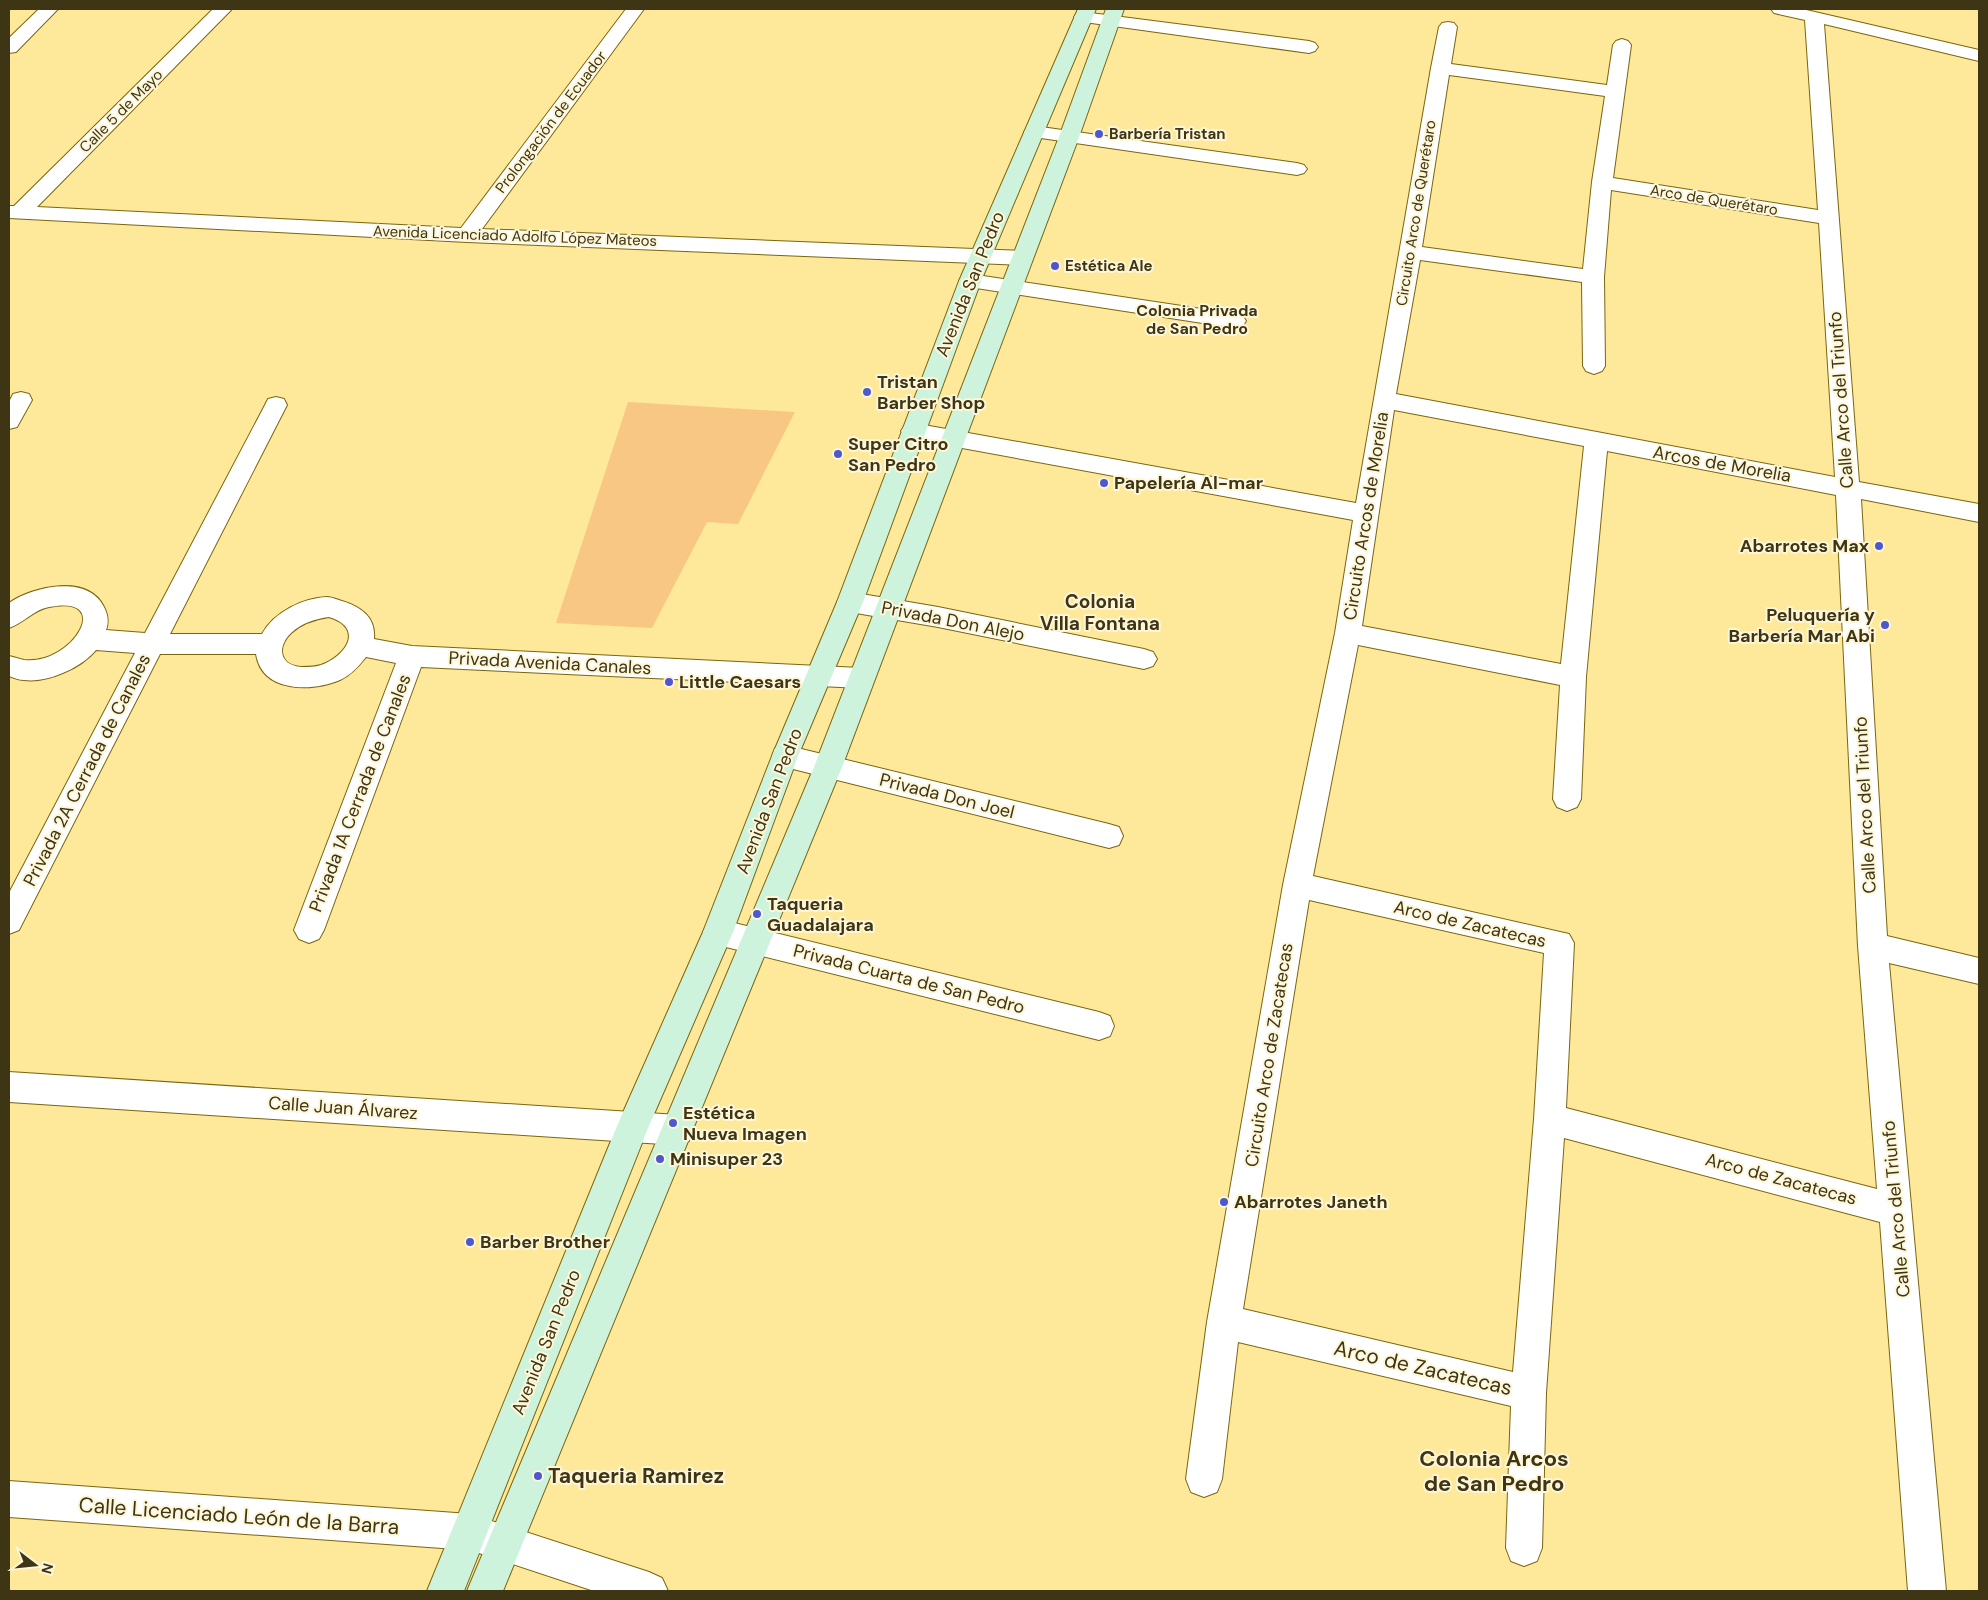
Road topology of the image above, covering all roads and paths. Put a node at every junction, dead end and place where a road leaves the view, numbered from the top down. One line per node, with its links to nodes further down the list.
1 (49, 9): 10 (street)
2 (224, 9): 18 (street, Calle 5 de Mayo)
3 (635, 9): 20 (street, Prolongación de Ecuador)
4 (1780, 9): 6 (street)
5 (1099, 14): 9 (street); 14 (main road, Avenida San Pedro); 15 (main road)
6 (1814, 18): 11 (street); 19 (street, Calle Arco del Triunfo)
7 (1448, 27): 12 (street, Circuito Arco de Querétaro)
8 (1622, 44): 13 (street)
9 (1309, 47)
10 (9, 48)
11 (1979, 55)
12 (1440, 68): 13 (street); 21 (street, Circuito Arco de Querétaro)
13 (1614, 92): 17 (street)
14 (1034, 132): 15 (street); 22 (main road, Avenida San Pedro)
15 (1068, 137): 16 (street); 23 (main road)
16 (1297, 169)
17 (1602, 182): 19 (street, Arco de Querétaro); 24 (street)
18 (14, 212): 20 (street, Avenida Licenciado Adolfo López Mateos)
19 (1827, 218): 36 (street, Calle Arco del Triunfo)
20 (467, 235): 22 (street, Avenida Licenciado Adolfo López Mateos)
21 (1411, 252): 24 (street); 30 (street, Circuito Arco de Querétaro)
22 (981, 255): 23 (street, Avenida Licenciado Adolfo López Mateos); 25 (main road, Avenida San Pedro)
23 (1022, 258): 26 (main road)
24 (1593, 277): 28 (street)
25 (970, 281): 26 (street); 33 (main road, Avenida San Pedro)
26 (1011, 287): 27 (street); 34 (main road)
27 (1235, 320)
28 (1594, 366)
29 (21, 400): 32 (street)
30 (1384, 400): 35 (street, Arcos de Morelia); 38 (street, Circuito Arcos de Morelia)
31 (276, 405): 44 (street, Privada 2A Cerrada de Canales)
32 (9, 421)
33 (912, 431): 34 (street); 39 (main road, Avenida San Pedro)
34 (954, 438): 38 (street); 40 (main road)
35 (1596, 441): 36 (street, Arcos de Morelia); 51 (street)
36 (1848, 488): 37 (street, Arcos de Morelia); 62 (street, Calle Arco del Triunfo)
37 (1979, 513)
38 (1367, 514): 42 (street, Circuito Arcos de Morelia)
39 (850, 602): 40 (street, Privada Don Alejo); 50 (main road, Avenida San Pedro)
40 (887, 608): 48 (street, Privada Don Alejo); 52 (main road)
41 (9, 618): 43 (street)
42 (1348, 633): 51 (street); 57 (street, Circuito Arco de Zacatecas)
43 (90, 638): 44 (street); 49 (street)
44 (152, 644): 45 (street); 58 (street, Privada 2A Cerrada de Canales)
45 (270, 644): 46 (street); 46 (street)
46 (360, 646): 47 (street, Privada Avenida Canales)
47 (412, 656): 50 (street, Privada Avenida Canales); 59 (street, Privada 1A Cerrada de Canales)
48 (1144, 659)
49 (9, 666)
50 (819, 675): 52 (street, Privada Avenida Canales); 53 (main road, Avenida San Pedro)
51 (1573, 677): 55 (street)
52 (861, 678): 54 (main road)
53 (786, 756): 54 (street, Privada Don Joel); 60 (main road, Avenida San Pedro)
54 (828, 767): 56 (street, Privada Don Joel); 61 (main road)
55 (1567, 799)
56 (1109, 836)
57 (1297, 885): 66 (street, Arco de Zacatecas); 70 (street, Circuito Arco de Zacatecas)
58 (9, 922)
59 (309, 930)
60 (718, 932): 61 (street, Privada Cuarta de San Pedro); 67 (main road, Avenida San Pedro)
61 (757, 941): 64 (street, Privada Cuarta de San Pedro); 68 (main road)
62 (1873, 946): 63 (street); 69 (street, Calle Arco del Triunfo)
63 (1979, 971)
64 (1099, 1026)
65 (9, 1087): 67 (street, Calle Juan Álvarez)
66 (1550, 1119): 69 (street, Arco de Zacatecas); 71 (street, Arco de Zacatecas)
67 (633, 1126): 68 (street, Calle Juan Álvarez); 74 (main road, Avenida San Pedro)
68 (678, 1130): 75 (main road)
69 (1896, 1210): 80 (street, Calle Arco del Triunfo)
70 (1224, 1322): 71 (street, Arco de Zacatecas); 72 (street, Circuito Arco de Zacatecas)
71 (1529, 1393): 76 (street)
72 (1204, 1479)
73 (9, 1499): 74 (street, Calle Licenciado León de la Barra)
74 (470, 1532): 75 (street, Calle Licenciado León de la Barra); 77 (main road, Avenida San Pedro)
75 (504, 1544): 78 (main road); 79 (street, Calle Licenciado León de la Barra)
76 (1524, 1548)
77 (445, 1591)
78 (485, 1591)
79 (649, 1591)
80 (1927, 1591)

